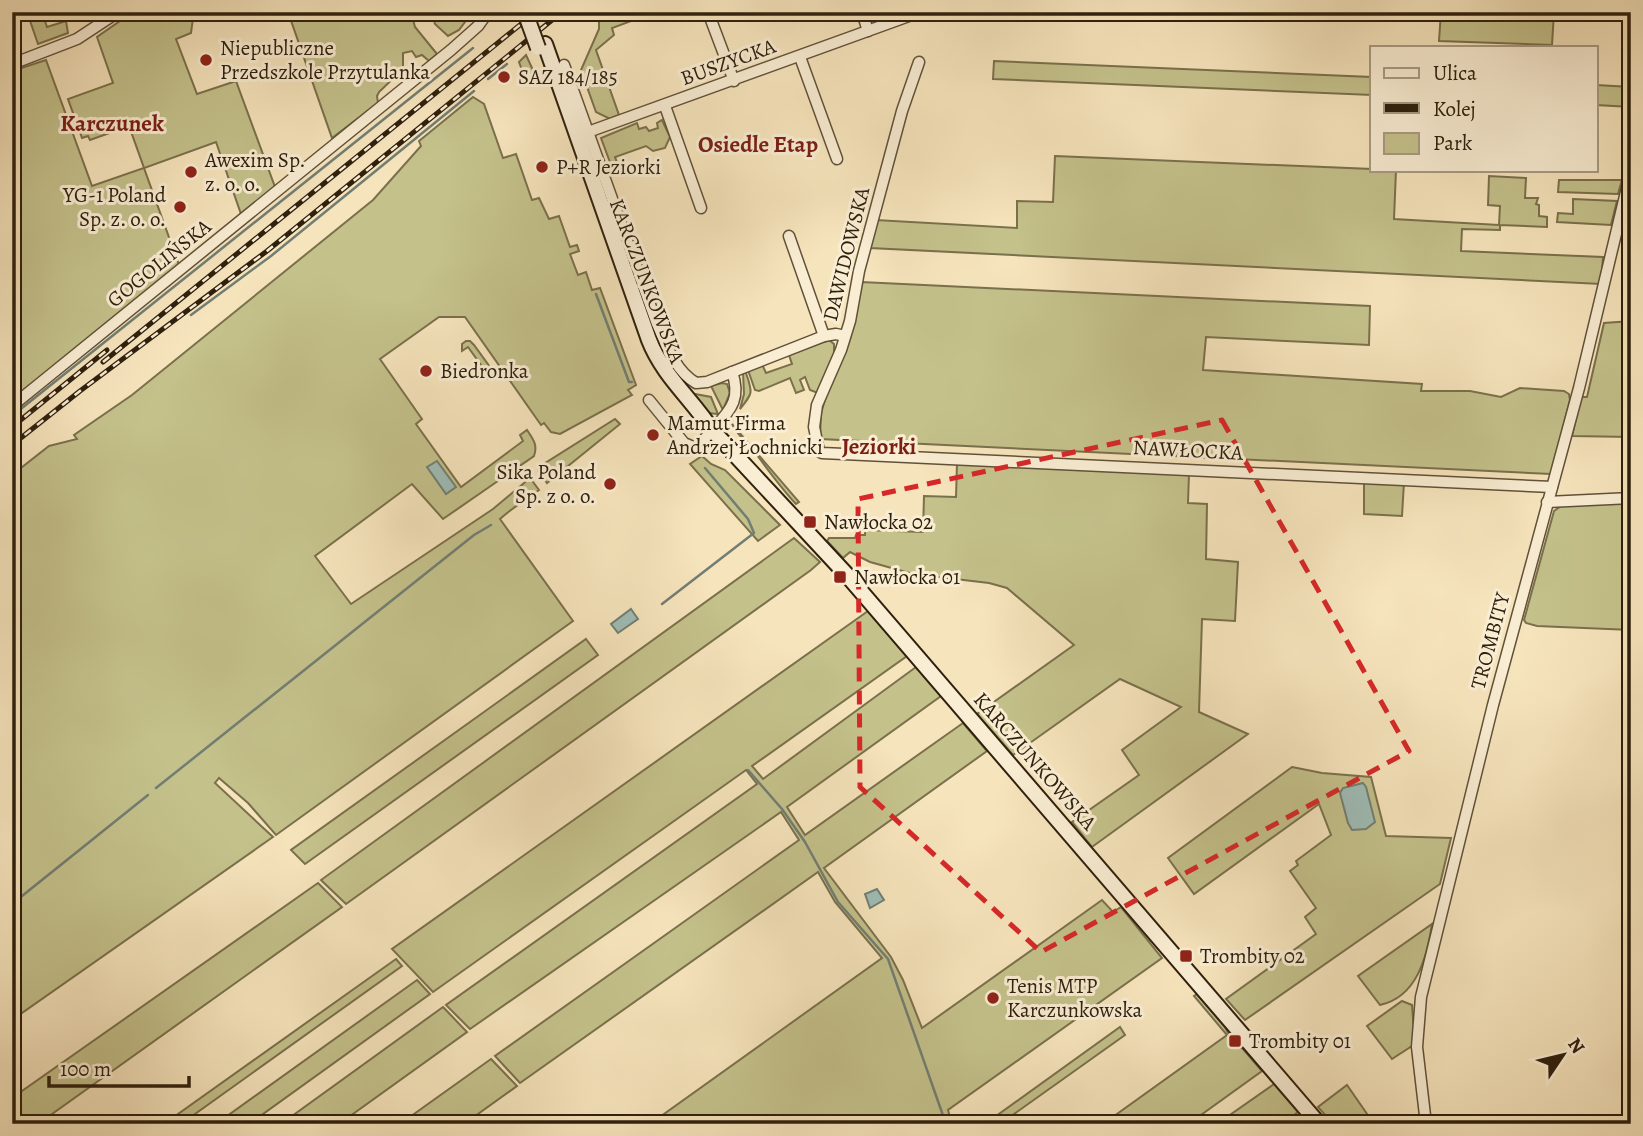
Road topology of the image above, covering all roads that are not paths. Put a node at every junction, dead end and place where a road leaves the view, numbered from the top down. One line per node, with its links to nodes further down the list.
1 (118, 12): 12 (street)
2 (488, 12): 25 (street, GOGOLIŃSKA)
3 (525, 12): 9 (street, KARCZUNKOWSKA, bridge)
4 (533, 12): 9 (street, KARCZUNKOWSKA)
5 (708, 12): 14 (street)
6 (862, 12): 8 (street)
7 (920, 12): 8 (street, BUSZYCKA)
8 (869, 31): 10 (street, BUSZYCKA)
9 (541, 46): 26 (street, KARCZUNKOWSKA)
10 (800, 57): 14 (street, BUSZYCKA); 17 (street)
11 (919, 62): 22 (street, DAWIDOWSKA)
12 (12, 64)
13 (564, 65): 16 (street, KARCZUNKOWSKA)
14 (734, 81): 15 (street, BUSZYCKA)
15 (665, 106): 16 (street, BUSZYCKA); 19 (street)
16 (588, 132): 23 (street, KARCZUNKOWSKA)
17 (837, 159)
18 (1631, 172): 28 (street, TROMBITY)
19 (701, 208)
20 (789, 236): 21 (street)
21 (824, 336): 22 (street); 23 (street)
22 (845, 336): 27 (street, DAWIDOWSKA)
23 (732, 372): 26 (street)
24 (649, 400): 26 (street)
25 (12, 405)
26 (712, 430): 31 (street, KARCZUNKOWSKA)
27 (822, 453): 28 (street, NAWŁOCKA)
28 (1552, 487): 30 (street, TROMBITY)
29 (1631, 498): 30 (street)
30 (1547, 502): 32 (street, TROMBITY)
31 (1319, 1124)
32 (1426, 1124)

